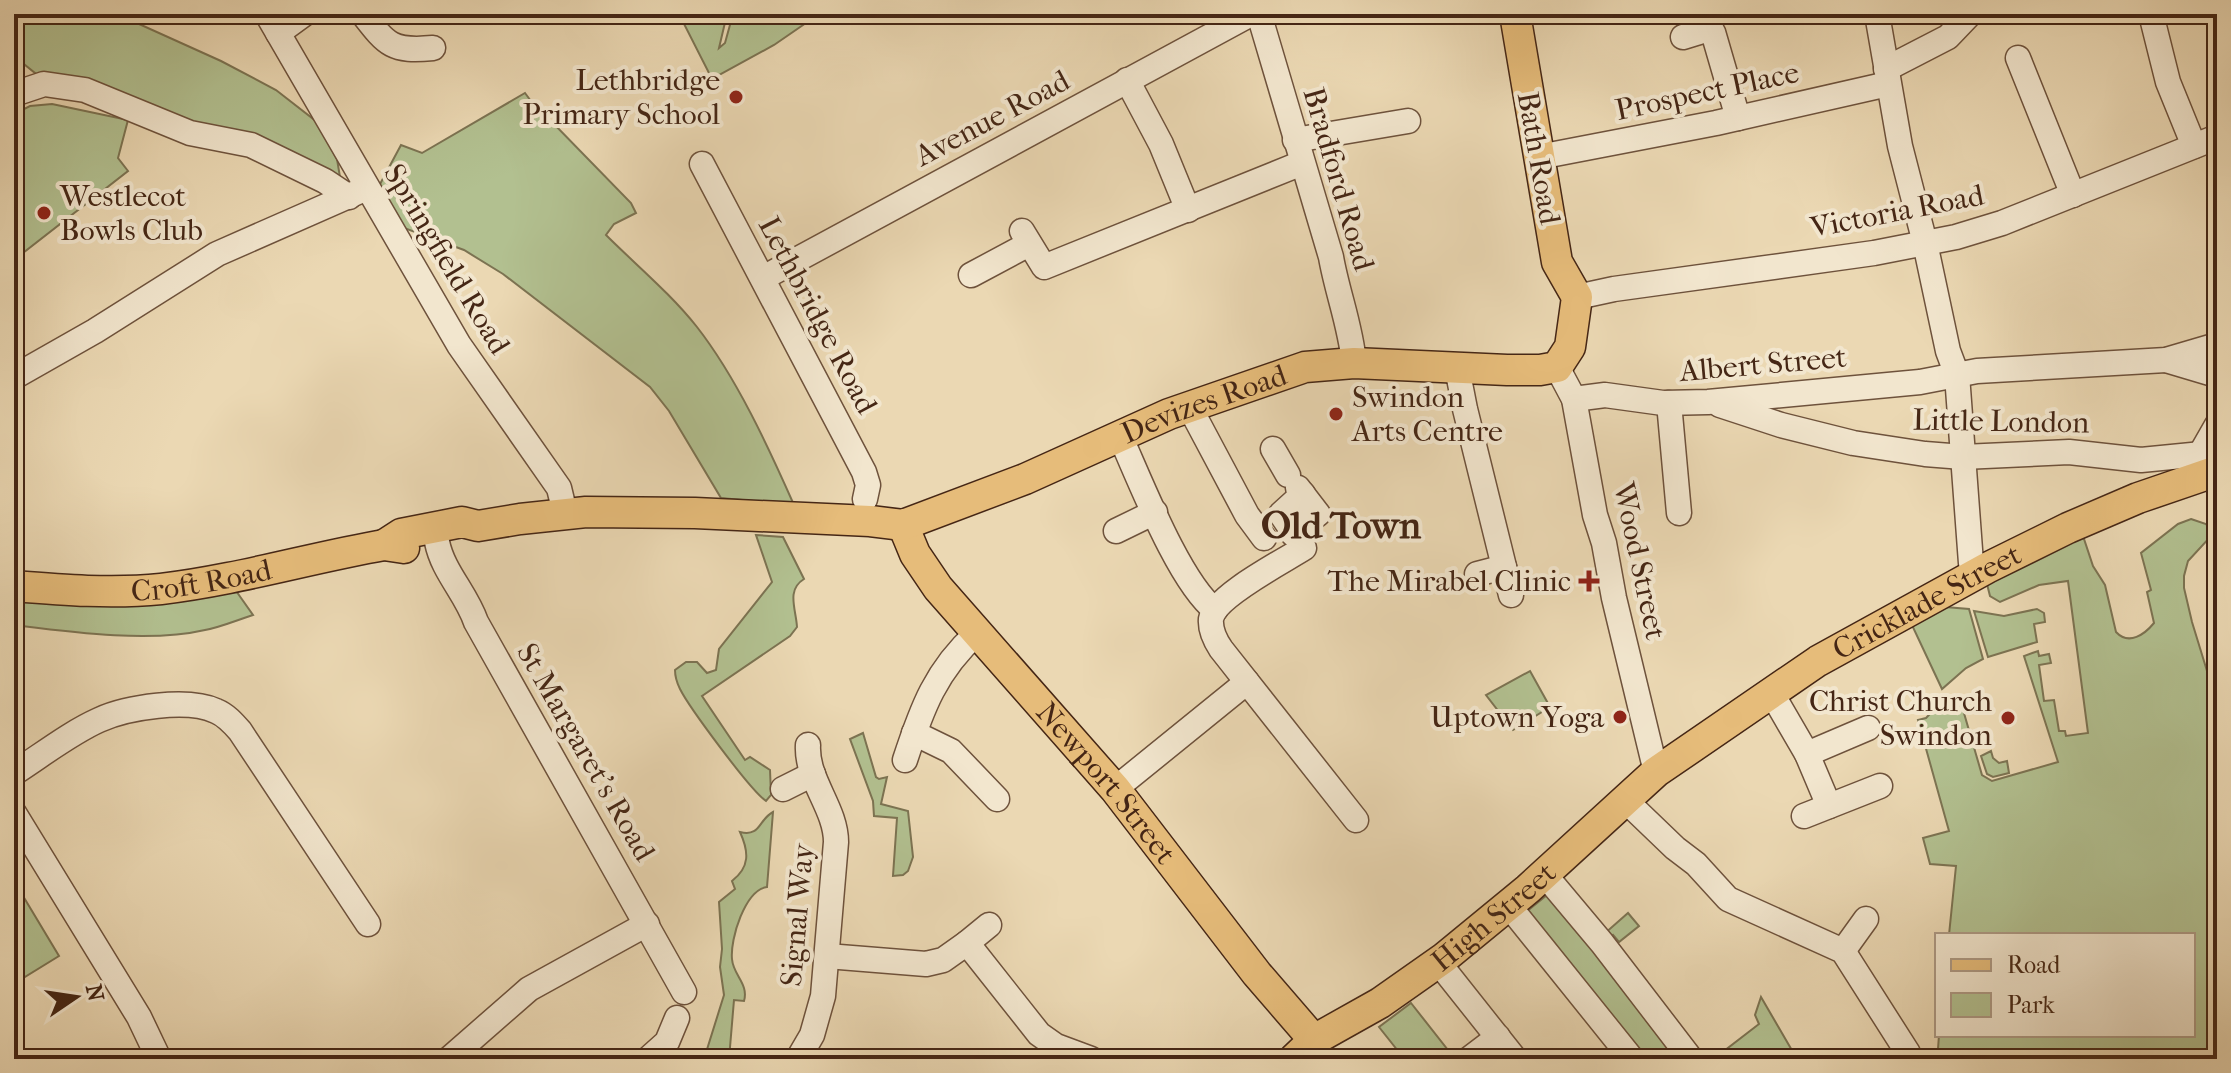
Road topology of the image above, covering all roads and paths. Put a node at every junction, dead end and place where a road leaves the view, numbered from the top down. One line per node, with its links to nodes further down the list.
1 (304, 14): 9 (street)
2 (363, 14): 11 (street)
3 (1251, 14): 14 (street, Avenue Road)
4 (1259, 14): 18 (street, Bradford Road)
5 (1515, 14): 20 (main road, Bath Road)
6 (1877, 14): 13 (street)
7 (1970, 14): 13 (street, Prospect Place)
8 (2151, 14): 19 (street)
9 (272, 23): 23 (street, Springfield Road)
10 (1683, 37): 17 (street)
11 (433, 48)
12 (2018, 58): 24 (street)
13 (1887, 76): 17 (street, Prospect Place); 26 (street)
14 (1127, 80): 25 (street); 28 (street, Avenue Road)
15 (14, 94): 23 (street)
16 (1408, 121): 18 (street)
17 (1727, 121): 20 (street, Prospect Place)
18 (1295, 140): 21 (street, Bradford Road)
19 (2206, 142): 24 (street, Victoria Road)
20 (1539, 157): 29 (main road, Bath Road)
21 (1302, 163): 25 (street); 32 (street, Bradford Road)
22 (702, 164): 28 (street, Lethbridge Road)
23 (358, 192): 37 (street); 48 (street, Springfield Road)
24 (2073, 195): 26 (street, Victoria Road)
25 (1188, 210): 27 (street)
26 (1925, 243): 29 (street, Victoria Road); 35 (street)
27 (971, 275)
28 (763, 278): 47 (street, Lethbridge Road)
29 (1577, 297): 33 (main road)
30 (2217, 347): 31 (street); 36 (street)
31 (2166, 360): 35 (street, Albert Street); 36 (street)
32 (1354, 363): 34 (main road, Devizes Road); 41 (main road, Devizes Road)
33 (1557, 367): 34 (main road, Devizes Road); 38 (street, Wood Street)
34 (1457, 368): 59 (street)
35 (1957, 375): 39 (street, Albert Street); 45 (street)
36 (2215, 376)
37 (14, 377)
38 (1574, 399): 40 (street, Albert Street); 72 (street, Wood Street)
39 (1708, 402): 40 (street, Albert Street); 45 (street, Little London)
40 (1669, 403): 49 (street)
41 (1189, 406): 43 (main road, Devizes Road); 55 (street)
42 (2217, 425): 46 (street)
43 (1120, 436): 51 (street); 52 (main road, Devizes Road)
44 (1273, 449): 63 (street)
45 (1963, 457): 46 (street, Little London); 58 (street)
46 (2210, 463): 66 (main road, Cricklade Street)
47 (865, 499)
48 (565, 513): 50 (main road, Croft Road); 53 (main road, Croft Road)
49 (1679, 513)
50 (792, 518): 52 (main road, Devizes Road)
51 (1157, 518): 54 (street); 63 (street)
52 (903, 525): 64 (main road, Newport Street)
53 (478, 526): 56 (main road, Croft Road); 57 (main road, Croft Road)
54 (1116, 531)
55 (1264, 538)
56 (437, 542): 57 (main road, Croft Road); 88 (street, St Margaret's Road)
57 (384, 545): 61 (main road, Croft Road)
58 (1971, 563)
59 (1504, 567): 60 (street); 62 (street)
60 (1477, 574)
61 (14, 586)
62 (1511, 595)
63 (1215, 610): 65 (street)
64 (977, 633): 68 (street); 77 (main road, Newport Street)
65 (1247, 682): 77 (street); 83 (street)
66 (1771, 692): 70 (street); 72 (main road, Cricklade Street)
67 (1868, 728): 70 (street)
68 (914, 733): 71 (street); 78 (street)
69 (808, 745): 74 (street, Signal Way)
70 (1807, 754): 80 (street)
71 (905, 760)
72 (1656, 772): 79 (main road, High Street)
73 (14, 773): 87 (street)
74 (813, 774): 76 (street); 92 (street, Signal Way)
75 (1880, 786): 80 (street)
76 (783, 789)
77 (1115, 789): 97 (main road, Newport Street)
78 (997, 799)
79 (1625, 800): 84 (main road, High Street); 91 (street)
80 (1829, 806): 82 (street)
81 (14, 813): 100 (street)
82 (1804, 816)
83 (1356, 820)
84 (1545, 875): 85 (main road, High Street); 107 (street)
85 (1509, 906): 93 (main road, High Street); 106 (street)
86 (1866, 919): 91 (street)
87 (368, 924)
88 (647, 924): 94 (street, St Margaret's Road); 101 (street)
89 (989, 925): 90 (street)
90 (967, 943): 92 (street); 104 (street)
91 (1843, 951): 98 (street)
92 (827, 956): 103 (street, Signal Way)
93 (1438, 962): 96 (street); 97 (main road, High Street)
94 (684, 992)
95 (677, 1018): 102 (street)
96 (1498, 1037): 99 (street); 105 (street)
97 (1304, 1049)
98 (1908, 1053)
99 (1472, 1057)
100 (159, 1059)
101 (449, 1059)
102 (648, 1059)
103 (798, 1059)
104 (1091, 1059)
105 (1515, 1059)
106 (1632, 1059)
107 (1691, 1059)

